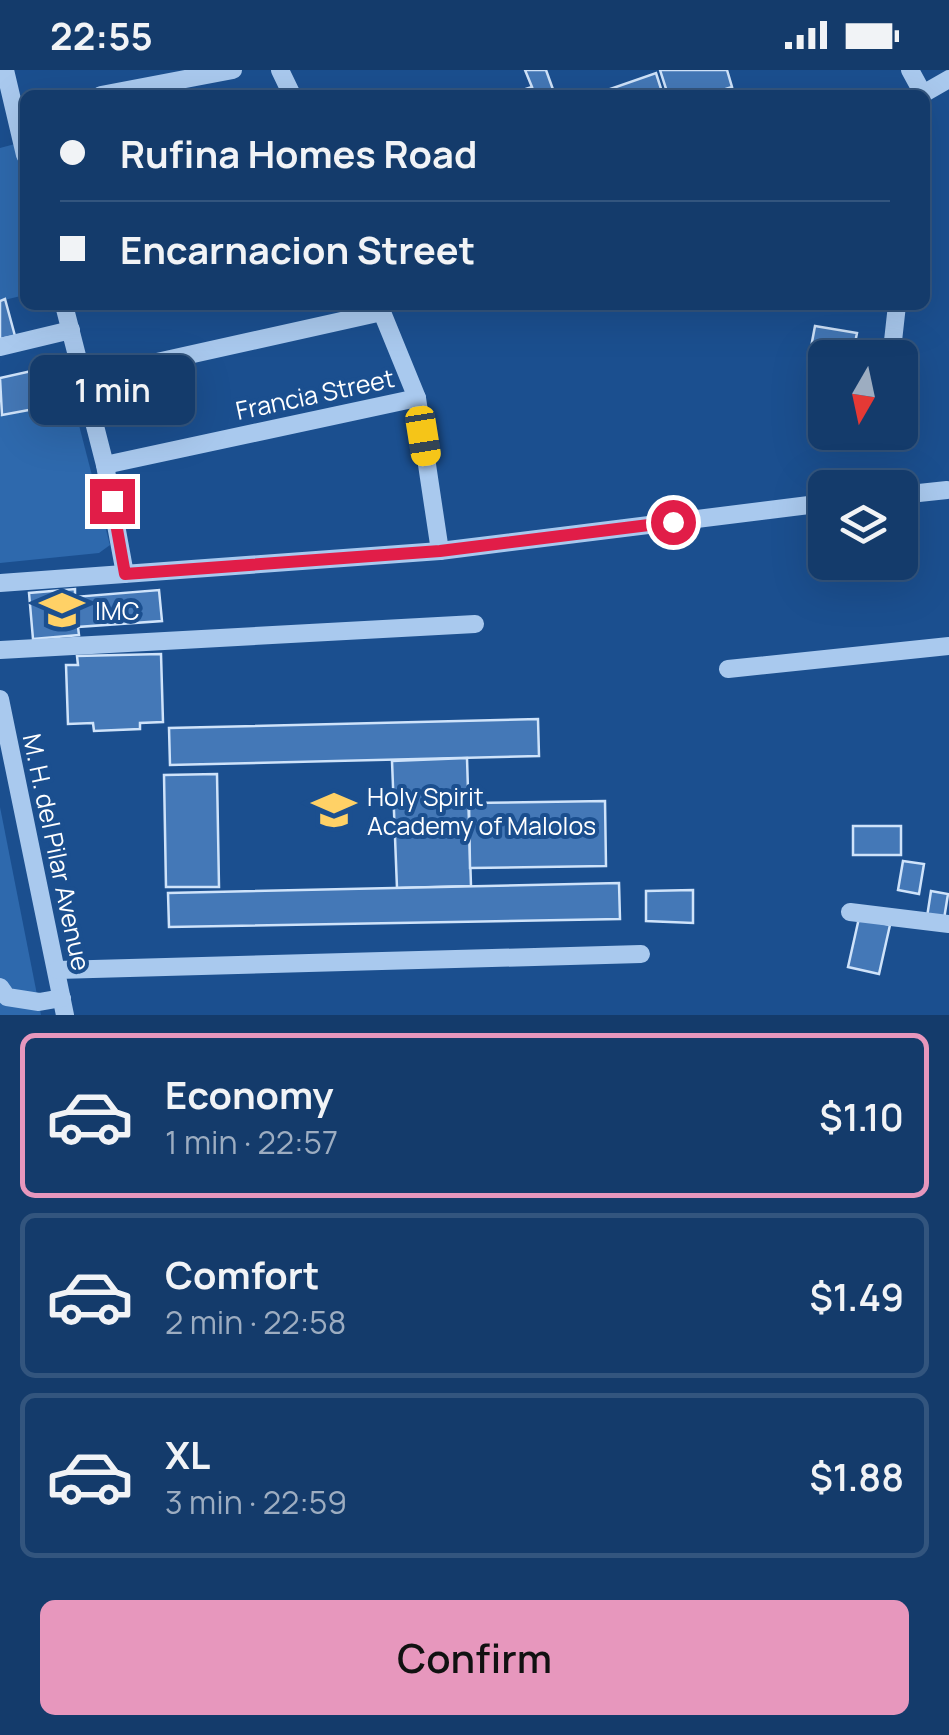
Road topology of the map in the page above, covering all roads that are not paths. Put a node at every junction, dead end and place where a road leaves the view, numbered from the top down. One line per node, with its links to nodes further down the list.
1 (5, 70): 6 (street)
2 (232, 70): 4 (street)
3 (949, 75): 5 (street)
4 (127, 90)
5 (928, 90)
6 (19, 111)
7 (65, 310): 11 (street)
8 (377, 310): 14 (street)
9 (381, 310): 15 (street)
10 (896, 310): 12 (street)
11 (71, 330): 13 (street); 14 (street)
12 (893, 340)
13 (0, 347)
14 (85, 378): 16 (street)
15 (417, 398): 16 (street, Francia Street); 20 (street)
16 (105, 465): 21 (street)
17 (947, 490): 18 (street)
18 (918, 493)
19 (808, 505): 20 (street)
20 (440, 551): 21 (street)
21 (125, 574): 22 (street)
22 (0, 583)
23 (475, 624): 25 (street)
24 (949, 646): 26 (street)
25 (0, 650)
26 (728, 669)
27 (0, 699): 31 (street, M. H. del Pilar Avenue)
28 (850, 912): 29 (street)
29 (949, 924)
30 (640, 954): 31 (street)
31 (56, 970): 33 (street, M. H. del Pilar Avenue)
32 (0, 988): 33 (street)
33 (64, 1006)

